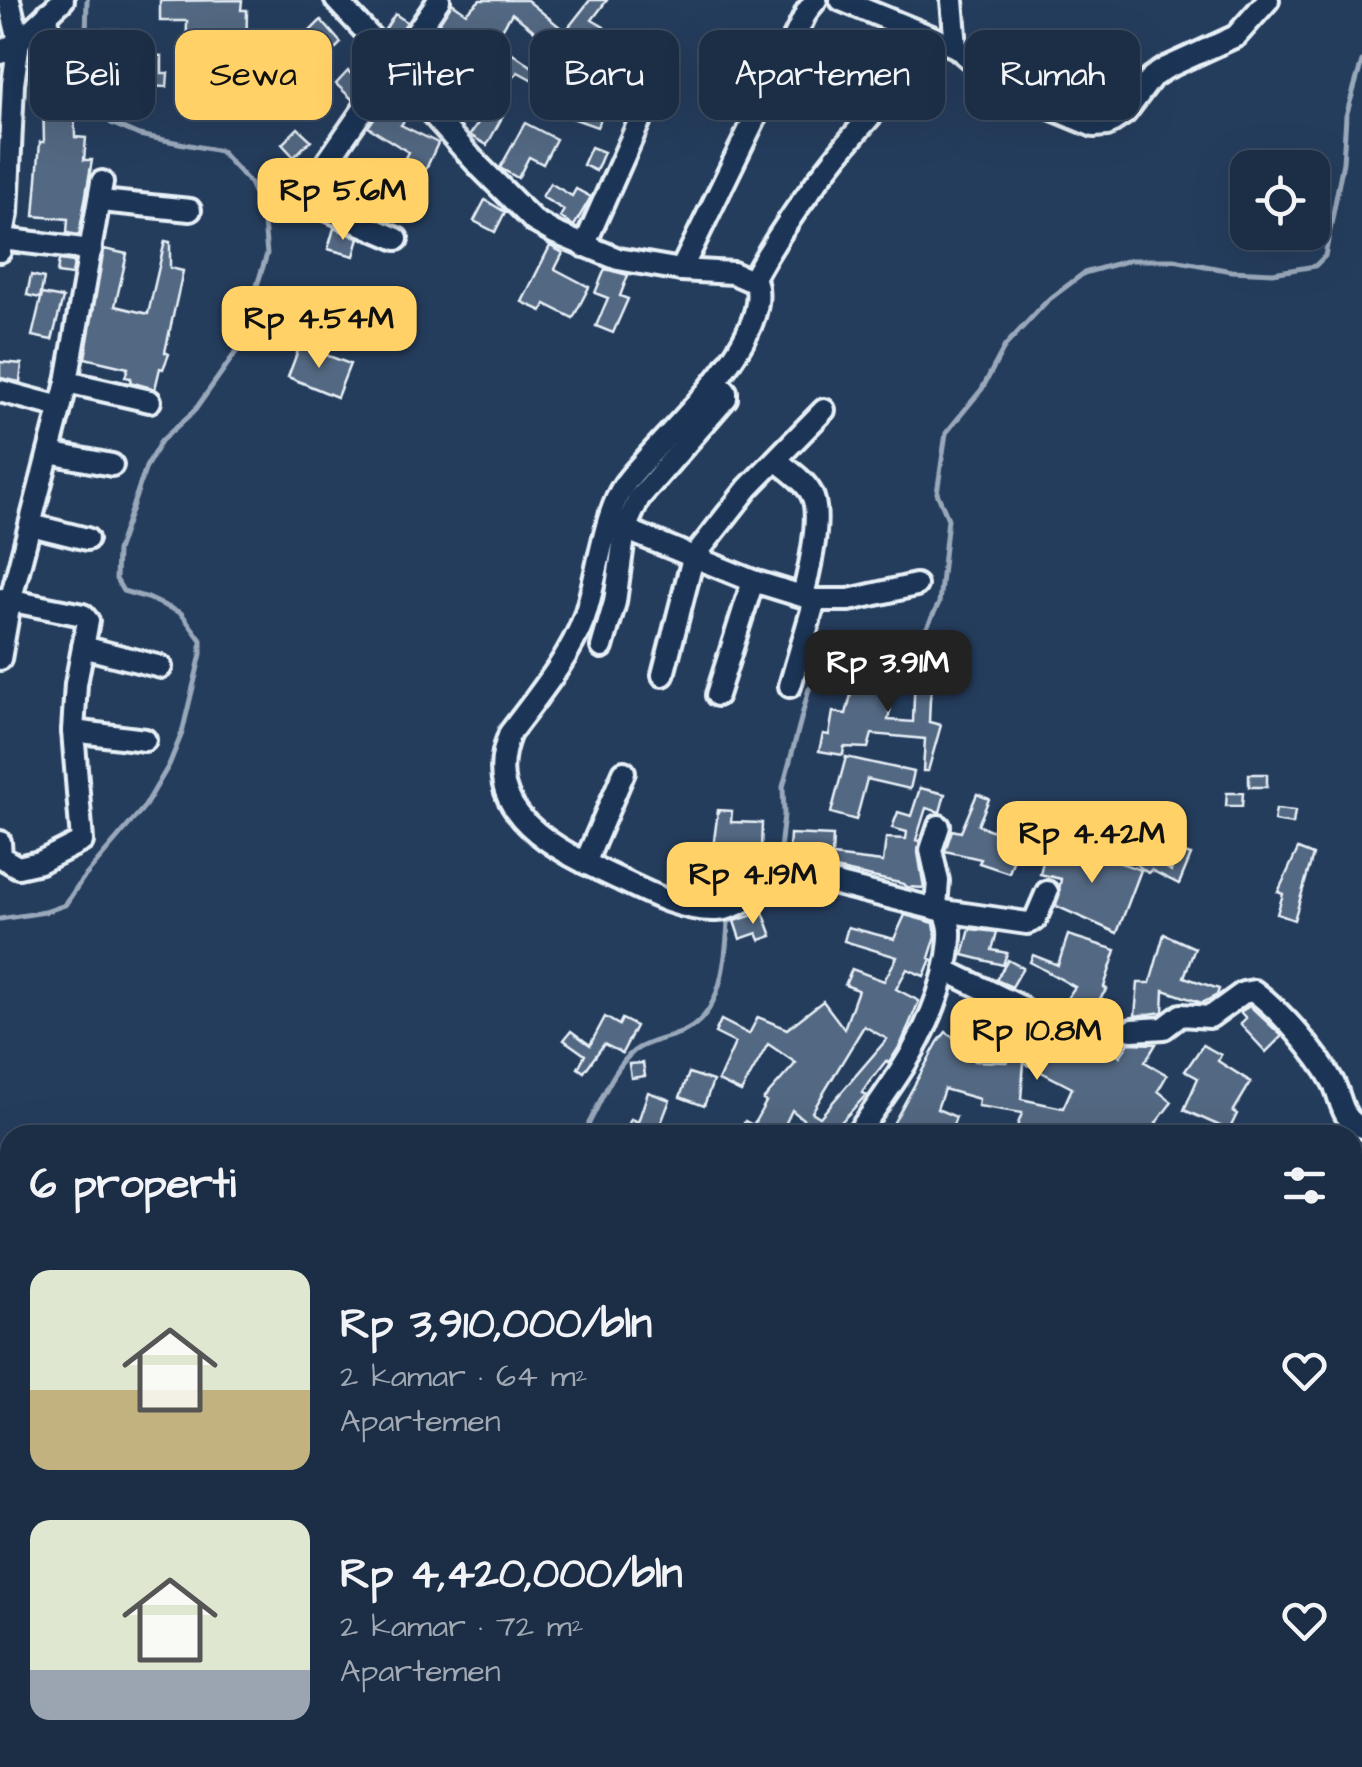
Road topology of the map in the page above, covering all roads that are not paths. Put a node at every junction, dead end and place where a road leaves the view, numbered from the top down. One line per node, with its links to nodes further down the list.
1 (9, 0): 12 (street)
2 (336, 0): 10 (street)
3 (439, 0): 11 (street)
4 (816, 0): 23 (street)
5 (841, 0): 13 (street)
6 (952, 0): 13 (street)
7 (1268, 0): 13 (street)
8 (57, 4): 9 (street); 12 (street)
9 (50, 30)
10 (364, 30)
11 (417, 30)
12 (19, 41): 14 (street); 20 (street)
13 (948, 44): 24 (street)
14 (0, 53)
15 (354, 120): 19 (street)
16 (438, 120): 21 (street)
17 (640, 120): 21 (street)
18 (190, 210): 22 (street)
19 (397, 239)
20 (1, 245): 22 (street)
21 (584, 246): 23 (street)
22 (92, 250): 25 (street)
23 (681, 270): 24 (street)
24 (753, 279): 34 (street)
25 (67, 382): 27 (street); 28 (street)
26 (0, 391): 28 (street)
27 (150, 401)
28 (60, 407): 30 (street)
29 (824, 410): 31 (street)
30 (50, 453): 32 (street); 33 (street)
31 (776, 460): 36 (street); 39 (street)
32 (112, 464)
33 (30, 525): 35 (street); 40 (street)
34 (618, 526): 36 (street); 42 (street); 54 (street)
35 (87, 539)
36 (694, 558): 37 (street); 45 (street)
37 (753, 581): 39 (street); 47 (street)
38 (916, 585): 39 (street)
39 (809, 597): 46 (street)
40 (5, 600): 41 (street); 43 (street)
41 (83, 648): 44 (street); 48 (street)
42 (602, 648)
43 (0, 659)
44 (161, 666)
45 (663, 675)
46 (790, 686)
47 (717, 696)
48 (73, 731): 49 (street); 53 (street)
49 (145, 740)
50 (624, 772): 54 (street)
51 (939, 826): 56 (street)
52 (0, 842): 53 (street)
53 (1, 856)
54 (586, 863): 56 (street)
55 (1047, 892): 56 (street)
56 (940, 909): 57 (street)
57 (945, 970): 58 (street); 60 (street)
58 (1019, 1006)
59 (1132, 1030): 61 (street)
60 (863, 1125)
61 (1358, 1125)

